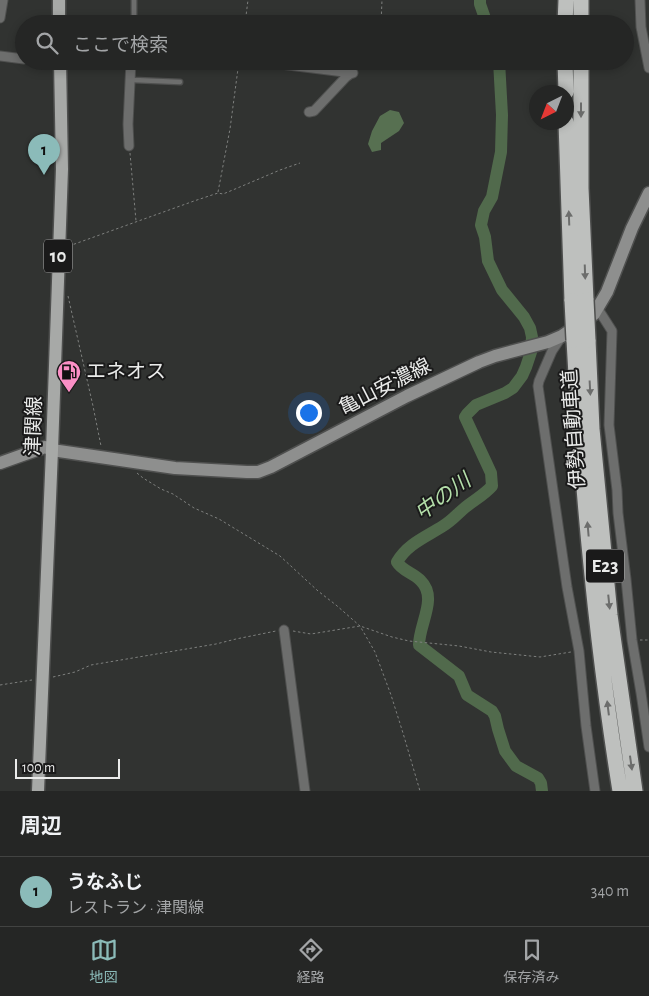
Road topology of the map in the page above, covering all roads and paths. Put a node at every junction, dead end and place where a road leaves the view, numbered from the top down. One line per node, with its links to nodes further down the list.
1 (4, 0): 15 (street)
2 (59, 0): 9 (main road)
3 (134, 0): 10 (lane)
4 (248, 0): 11 (path)
5 (382, 0): 12 (path)
6 (566, 0): 13 (highway)
7 (581, 0): 14 (highway)
8 (640, 0): 18 (street)
9 (59, 15)
10 (134, 15)
11 (246, 15)
12 (381, 15)
13 (565, 15)
14 (581, 15)
15 (0, 17)
16 (0, 56): 17 (street)
17 (15, 58)
18 (649, 68)
19 (60, 70): 35 (main road, 津関線 / 10)
20 (129, 70): 25 (street)
21 (238, 70): 32 (path)
22 (328, 70): 28 (street)
23 (565, 70): 27 (highway)
24 (581, 70): 37 (highway, 伊勢自動車道, one-way to 37)
25 (129, 77): 26 (lane); 30 (street)
26 (180, 82)
27 (566, 85)
28 (309, 112)
29 (567, 130): 37 (highway, 伊勢自動車道, one-way to 29)
30 (129, 146): 34 (path)
31 (300, 163): 32 (path)
32 (218, 193): 34 (path)
33 (649, 193): 37 (main road, 亀山安濃線)
34 (136, 222): 35 (path)
35 (59, 249): 39 (main road, 津関線 / 10)
36 (67, 294): 40 (path)
37 (585, 304): 38 (highway, 伊勢自動車道, bridge); 38 (main road, 亀山安濃線); 48 (street)
38 (575, 339): 41 (main road, 亀山安濃線); 45 (street); 53 (highway, 伊勢自動車道 / E23, one-way to 38); 54 (highway, 伊勢自動車道 / E23, one-way to 54)
39 (52, 450): 40 (main road, 亀山安濃線); 42 (main road, 亀山安濃線); 46 (main road, 津関線 / 10)
40 (102, 457): 41 (main road, 亀山安濃線)
41 (136, 462): 43 (path)
42 (0, 463)
43 (360, 626): 44 (path); 45 (path); 51 (path)
44 (284, 630): 46 (path); 50 (street)
45 (579, 651): 52 (street)
46 (42, 678): 47 (path); 49 (main road, 津関線 / 10)
47 (0, 685)
48 (649, 746)
49 (38, 791)
50 (305, 791)
51 (420, 791)
52 (595, 791)
53 (620, 791)
54 (635, 791)

